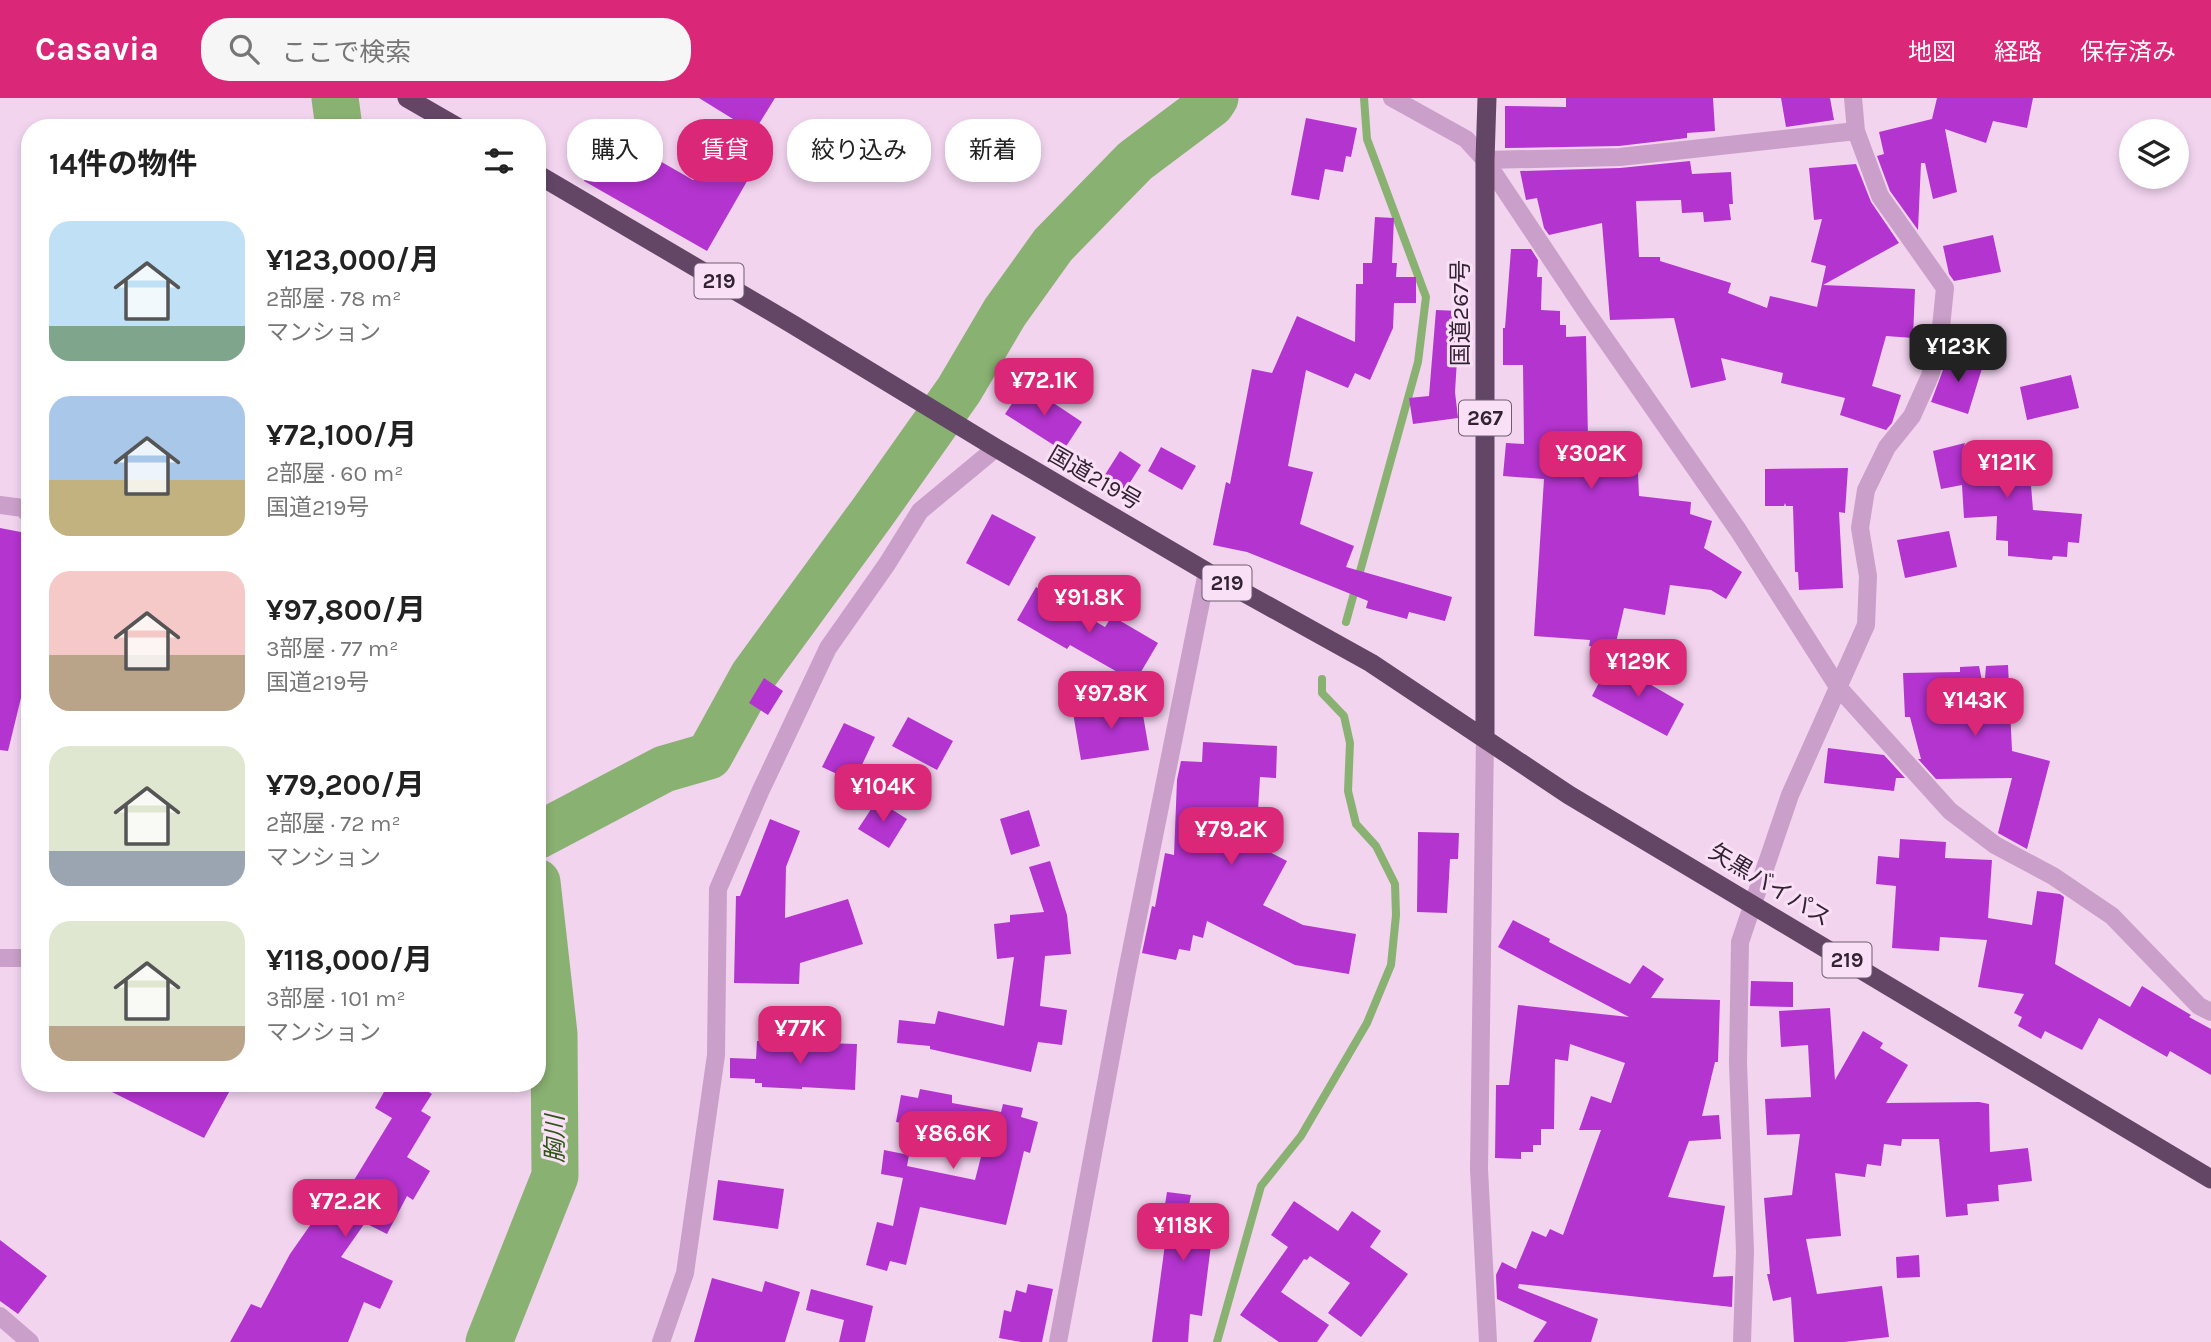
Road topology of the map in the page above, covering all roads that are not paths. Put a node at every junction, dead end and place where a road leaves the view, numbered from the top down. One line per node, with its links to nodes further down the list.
1 (408, 98): 5 (highway)
2 (1392, 98): 7 (street)
3 (1487, 98): 7 (highway, 国道267号 / 267)
4 (1853, 98): 6 (street)
5 (444, 119)
6 (1856, 131): 7 (street); 13 (street)
7 (1485, 160): 13 (street); 14 (highway, 国道267号 / 267)
8 (546, 179): 9 (highway, 国道219号 / 219)
9 (996, 448): 12 (highway, 国道219号 / 219); 22 (street)
10 (0, 505): 11 (street)
11 (21, 508)
12 (1207, 572): 14 (highway, 国道219号 / 219); 23 (street)
13 (1838, 687): 15 (street); 18 (street)
14 (1485, 737): 15 (highway, 矢黒バイパス / 219); 24 (street)
15 (1752, 902): 19 (highway, 矢黒バイパス / 219); 25 (street)
16 (0, 958): 17 (street)
17 (21, 958)
18 (2211, 1012)
19 (2211, 1179)
20 (0, 1316): 21 (street)
21 (30, 1342)
22 (661, 1342)
23 (1058, 1342)
24 (1488, 1342)
25 (1742, 1342)

